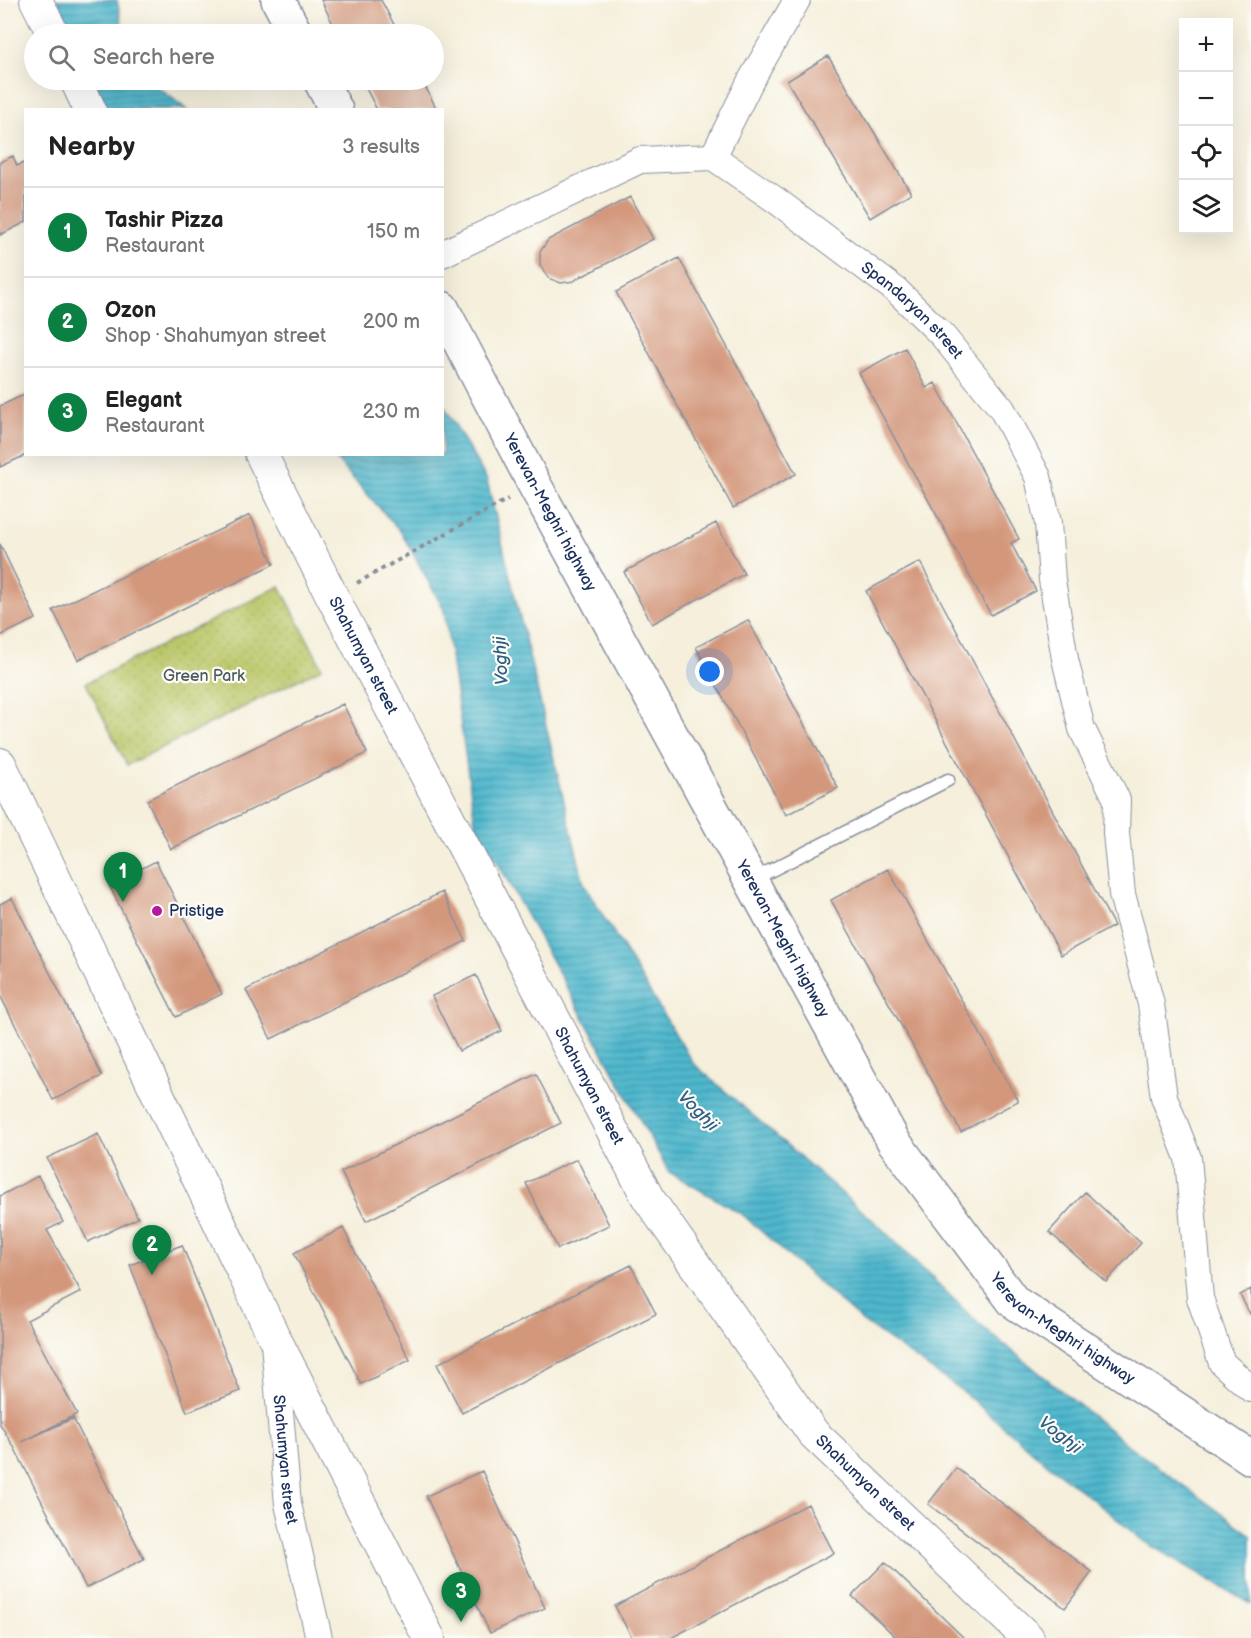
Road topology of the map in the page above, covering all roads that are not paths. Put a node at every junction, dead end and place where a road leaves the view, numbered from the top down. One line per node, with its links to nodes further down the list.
1 (36, 0): 4 (street)
2 (278, 0): 5 (highway)
3 (797, 0): 10 (street)
4 (48, 24)
5 (291, 24)
6 (80, 90): 8 (street)
7 (325, 90): 9 (highway)
8 (89, 108)
9 (335, 108)
10 (713, 157): 11 (street); 18 (street, Spandaryan street)
11 (444, 253)
12 (444, 312): 16 (highway, Yerevan-Meghri highway)
13 (262, 456): 22 (street, Shahumyan street)
14 (0, 764): 17 (street, Shahumyan street)
15 (948, 780): 16 (lane)
16 (751, 880): 19 (highway, Yerevan-Meghri highway)
17 (274, 1337): 20 (street, Shahumyan street); 21 (street)
18 (1251, 1389)
19 (1251, 1458)
20 (319, 1638)
21 (429, 1638)
22 (1028, 1638)

